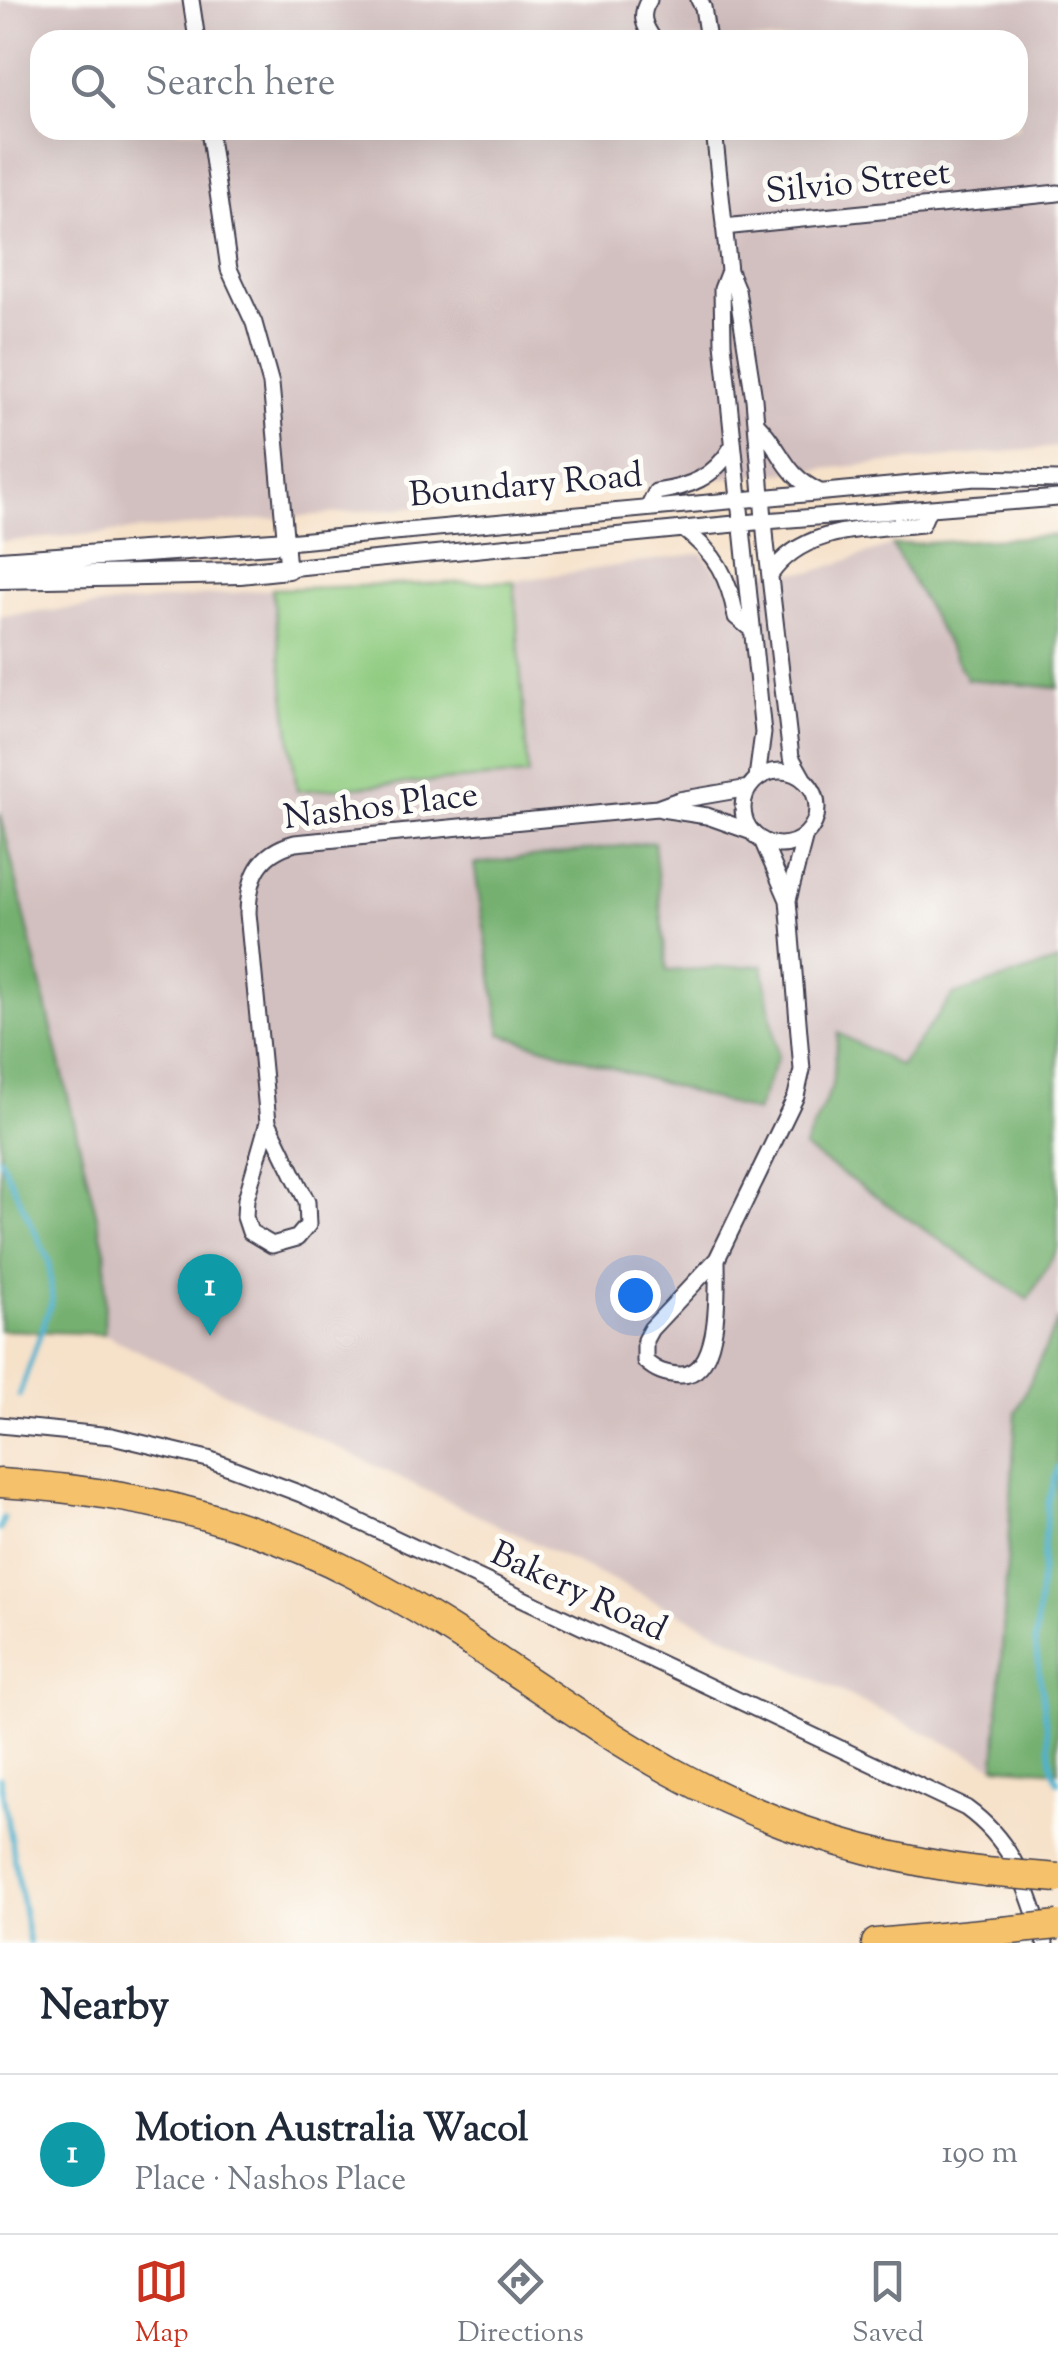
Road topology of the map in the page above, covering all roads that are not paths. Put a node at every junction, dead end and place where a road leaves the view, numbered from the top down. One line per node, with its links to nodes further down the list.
1 (191, 0): 4 (street)
2 (649, 0): 5 (street)
3 (699, 0): 6 (street)
4 (195, 30)
5 (648, 30)
6 (706, 30)
7 (210, 140): 24 (street)
8 (715, 140): 10 (street)
9 (1058, 194): 10 (street, Silvio Street)
10 (724, 227): 11 (street)
11 (729, 271): 12 (street); 13 (street)
12 (757, 424): 15 (street); 16 (street)
13 (732, 447): 18 (street); 19 (street)
14 (1058, 480): 15 (street, Boundary Road)
15 (820, 492): 16 (street, Boundary Road)
16 (763, 497): 18 (street, Boundary Road); 21 (street)
17 (1058, 498): 20 (street, Boundary Road)
18 (738, 499): 19 (street, Boundary Road); 22 (street)
19 (648, 508): 24 (street, Boundary Road)
20 (928, 508): 21 (street, Boundary Road); 27 (street)
21 (764, 521): 22 (street, Boundary Road); 27 (street)
22 (741, 523): 23 (street, Boundary Road); 29 (street)
23 (684, 529): 26 (street, Boundary Road); 29 (street)
24 (286, 542): 25 (street, Boundary Road); 26 (street)
25 (0, 562)
26 (288, 568): 28 (street, Boundary Road)
27 (770, 576): 30 (street)
28 (0, 578)
29 (752, 630): 31 (street)
30 (804, 780): 31 (street); 33 (street)
31 (753, 783): 32 (street, Nashos Place); 34 (street)
32 (657, 808): 34 (street, Nashos Place); 36 (street, Nashos Place)
33 (805, 834): 34 (street); 35 (street)
34 (757, 836): 35 (street)
35 (788, 900): 37 (street)
36 (268, 1122): 36 (street, Nashos Place)
37 (716, 1259): 37 (street)
38 (0, 1426): 43 (street, Bakery Road)
39 (0, 1482): 40 (highway, bridge)
40 (1058, 1878)
41 (1058, 1925): 42 (highway, bridge)
42 (876, 1943)
43 (1045, 1943)

